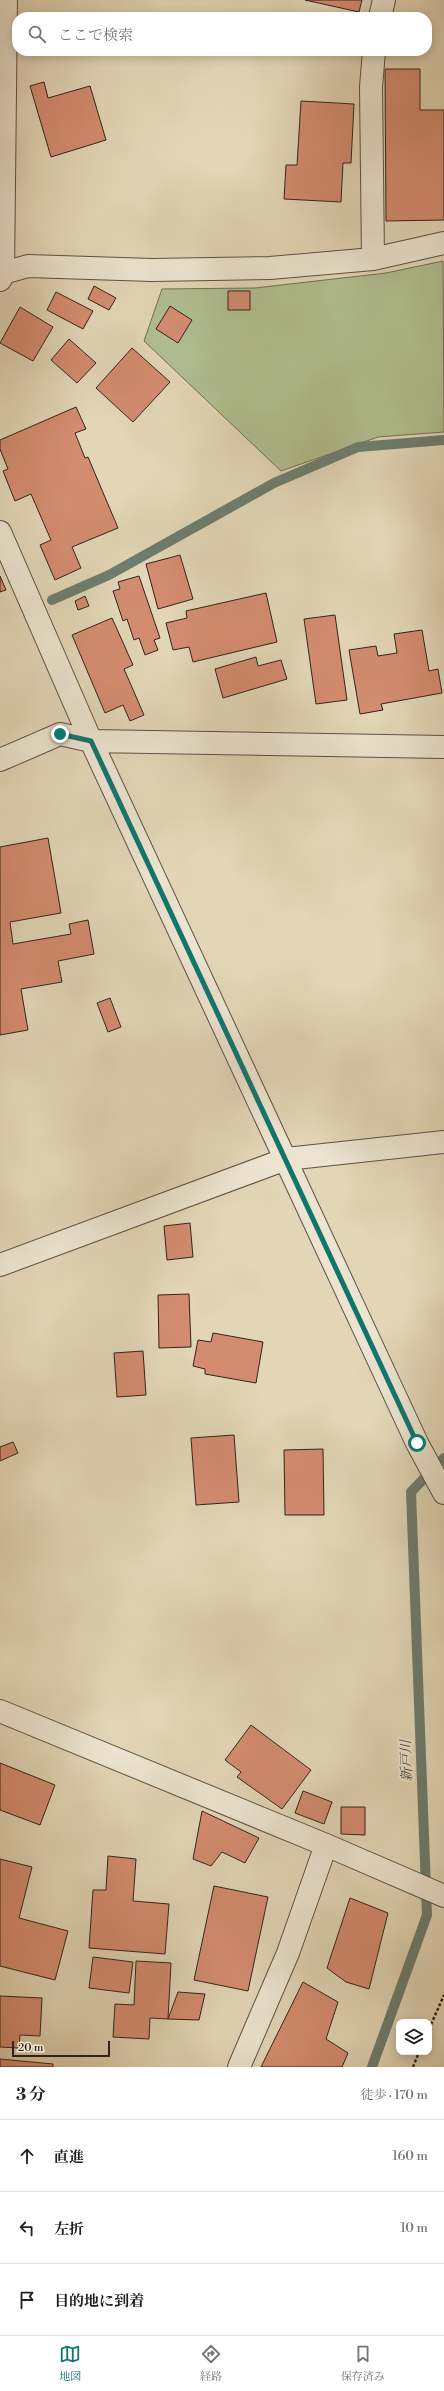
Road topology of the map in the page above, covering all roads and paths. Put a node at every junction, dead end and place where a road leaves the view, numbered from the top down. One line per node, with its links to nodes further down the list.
1 (6, 0): 7 (street)
2 (384, 0): 3 (street)
3 (381, 12)
4 (374, 56): 6 (street)
5 (444, 243): 6 (street)
6 (373, 259): 7 (street)
7 (1, 277)
8 (0, 532): 9 (street)
9 (91, 741): 10 (street); 11 (street); 13 (street)
10 (444, 747)
11 (0, 760)
12 (444, 1142): 13 (street)
13 (286, 1159): 14 (street); 15 (street)
14 (0, 1265)
15 (443, 1491)
16 (0, 1711): 17 (street)
17 (326, 1845): 18 (street); 22 (street)
18 (444, 1896)
19 (444, 1995): 20 (path)
20 (432, 2022)
21 (418, 2055): 23 (path)
22 (239, 2067)
23 (413, 2067)

